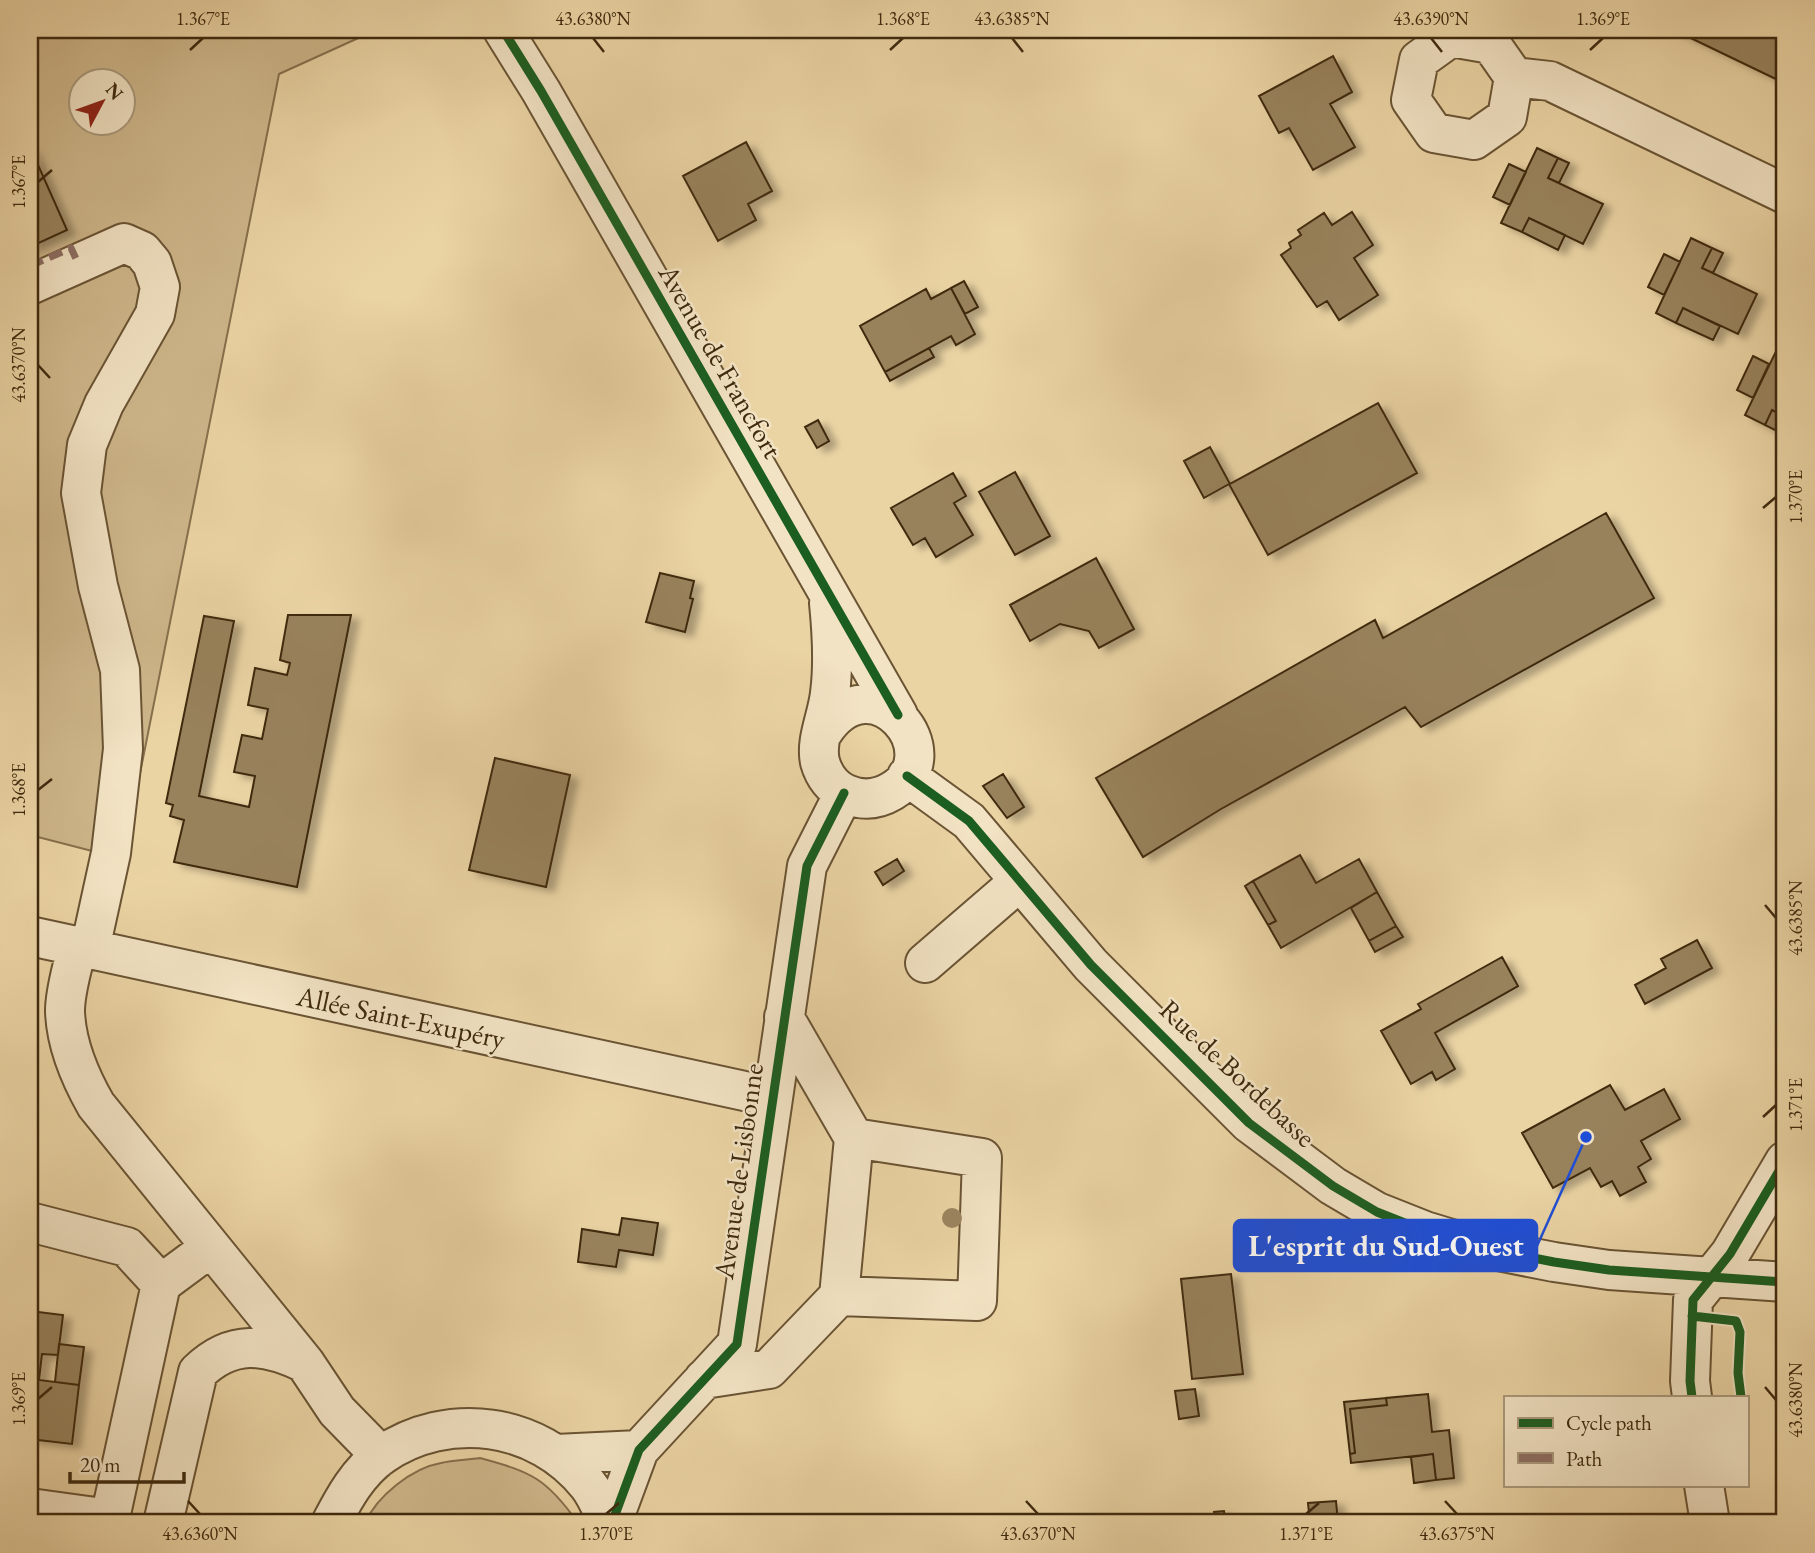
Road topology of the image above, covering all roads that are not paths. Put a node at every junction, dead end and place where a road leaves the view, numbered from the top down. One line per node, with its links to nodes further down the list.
1 (503, 30): 5 (street, Avenue de Francfort)
2 (1514, 77): 3 (street)
3 (1785, 194)
4 (30, 285): 12 (street)
5 (828, 597): 6 (street, Avenue de Francfort); 7 (street, Avenue de Francfort)
6 (898, 715): 7 (street); 8 (street)
7 (823, 732): 9 (street)
8 (907, 776): 9 (street); 10 (street, Rue de Bordebasse)
9 (844, 793): 14 (street, Avenue de Lisbonne)
10 (1020, 881): 13 (street); 20 (street, Rue de Bordebasse)
11 (30, 936): 12 (street, Allée Saint-Exupéry)
12 (84, 948): 15 (street, Allée Saint-Exupéry); 19 (street)
13 (926, 963)
14 (784, 1017): 15 (street, Avenue de Lisbonne); 16 (street)
15 (772, 1097): 25 (street, Avenue de Lisbonne)
16 (854, 1138): 23 (street); 23 (street)
17 (1785, 1161): 20 (street)
18 (30, 1222): 22 (street)
19 (211, 1247): 22 (street); 24 (street)
20 (1712, 1277): 21 (street, Rue de Bordebasse); 26 (street)
21 (1785, 1282)
22 (161, 1284): 32 (street)
23 (839, 1296): 25 (street)
24 (305, 1363): 29 (street); 33 (street)
25 (704, 1380): 27 (street, Avenue de Lisbonne)
26 (1692, 1396)
27 (639, 1450): 28 (street); 35 (street, Avenue de Lisbonne)
28 (556, 1454): 29 (street); 35 (street)
29 (381, 1456): 34 (street)
30 (1704, 1486): 36 (street)
31 (30, 1508): 32 (street)
32 (109, 1521)
33 (163, 1523)
34 (331, 1523)
35 (610, 1523)
36 (1710, 1523)

